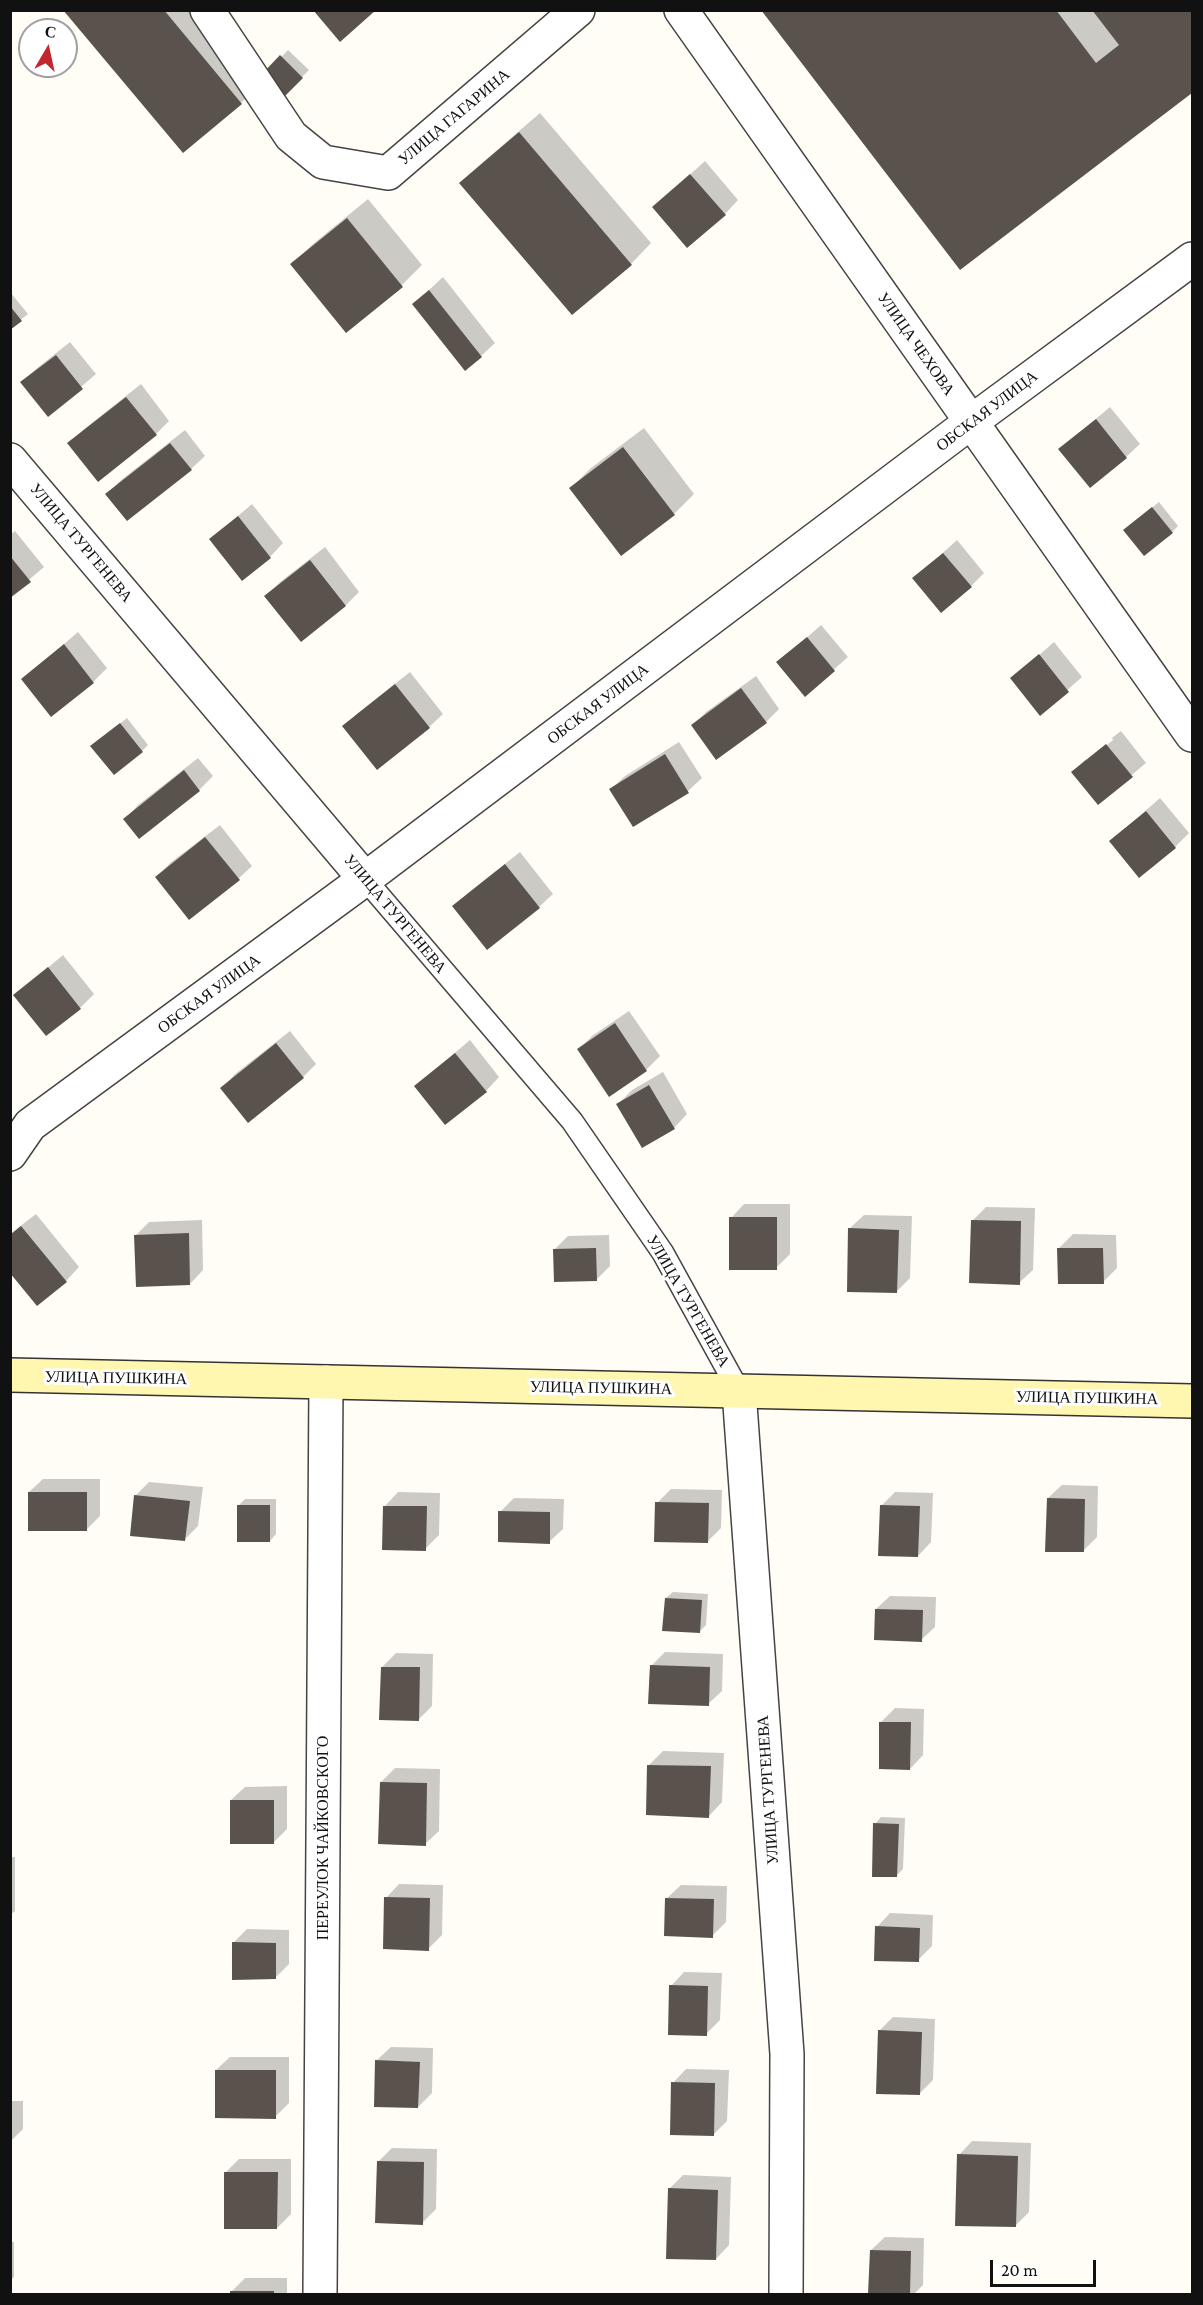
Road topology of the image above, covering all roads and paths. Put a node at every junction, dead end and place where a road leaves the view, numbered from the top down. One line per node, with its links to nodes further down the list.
1 (207, 10): 2 (street, УЛИЦА ГАГАРИНА)
2 (578, 10)
3 (681, 10): 5 (street, УЛИЦА ЧЕХОВА)
4 (1192, 259): 5 (street, ОБСКАЯ УЛИЦА)
5 (971, 422): 7 (street, УЛИЦА ЧЕХОВА); 8 (street, ОБСКАЯ УЛИЦА)
6 (10, 460): 8 (street, УЛИЦА ТУРГЕНЕВА)
7 (1192, 735)
8 (365, 879): 9 (street, ОБСКАЯ УЛИЦА); 12 (lane, УЛИЦА ТУРГЕНЕВА)
9 (10, 1154)
10 (10, 1375): 11 (street, УЛИЦА ПУШКИНА)
11 (326, 1382): 12 (street, УЛИЦА ПУШКИНА); 14 (street, ПЕРЕУЛОК ЧАЙКОВСКОГО)
12 (739, 1391): 13 (street, УЛИЦА ПУШКИНА); 15 (street, УЛИЦА ТУРГЕНЕВА)
13 (1192, 1401)
14 (320, 2295)
15 (786, 2295)

